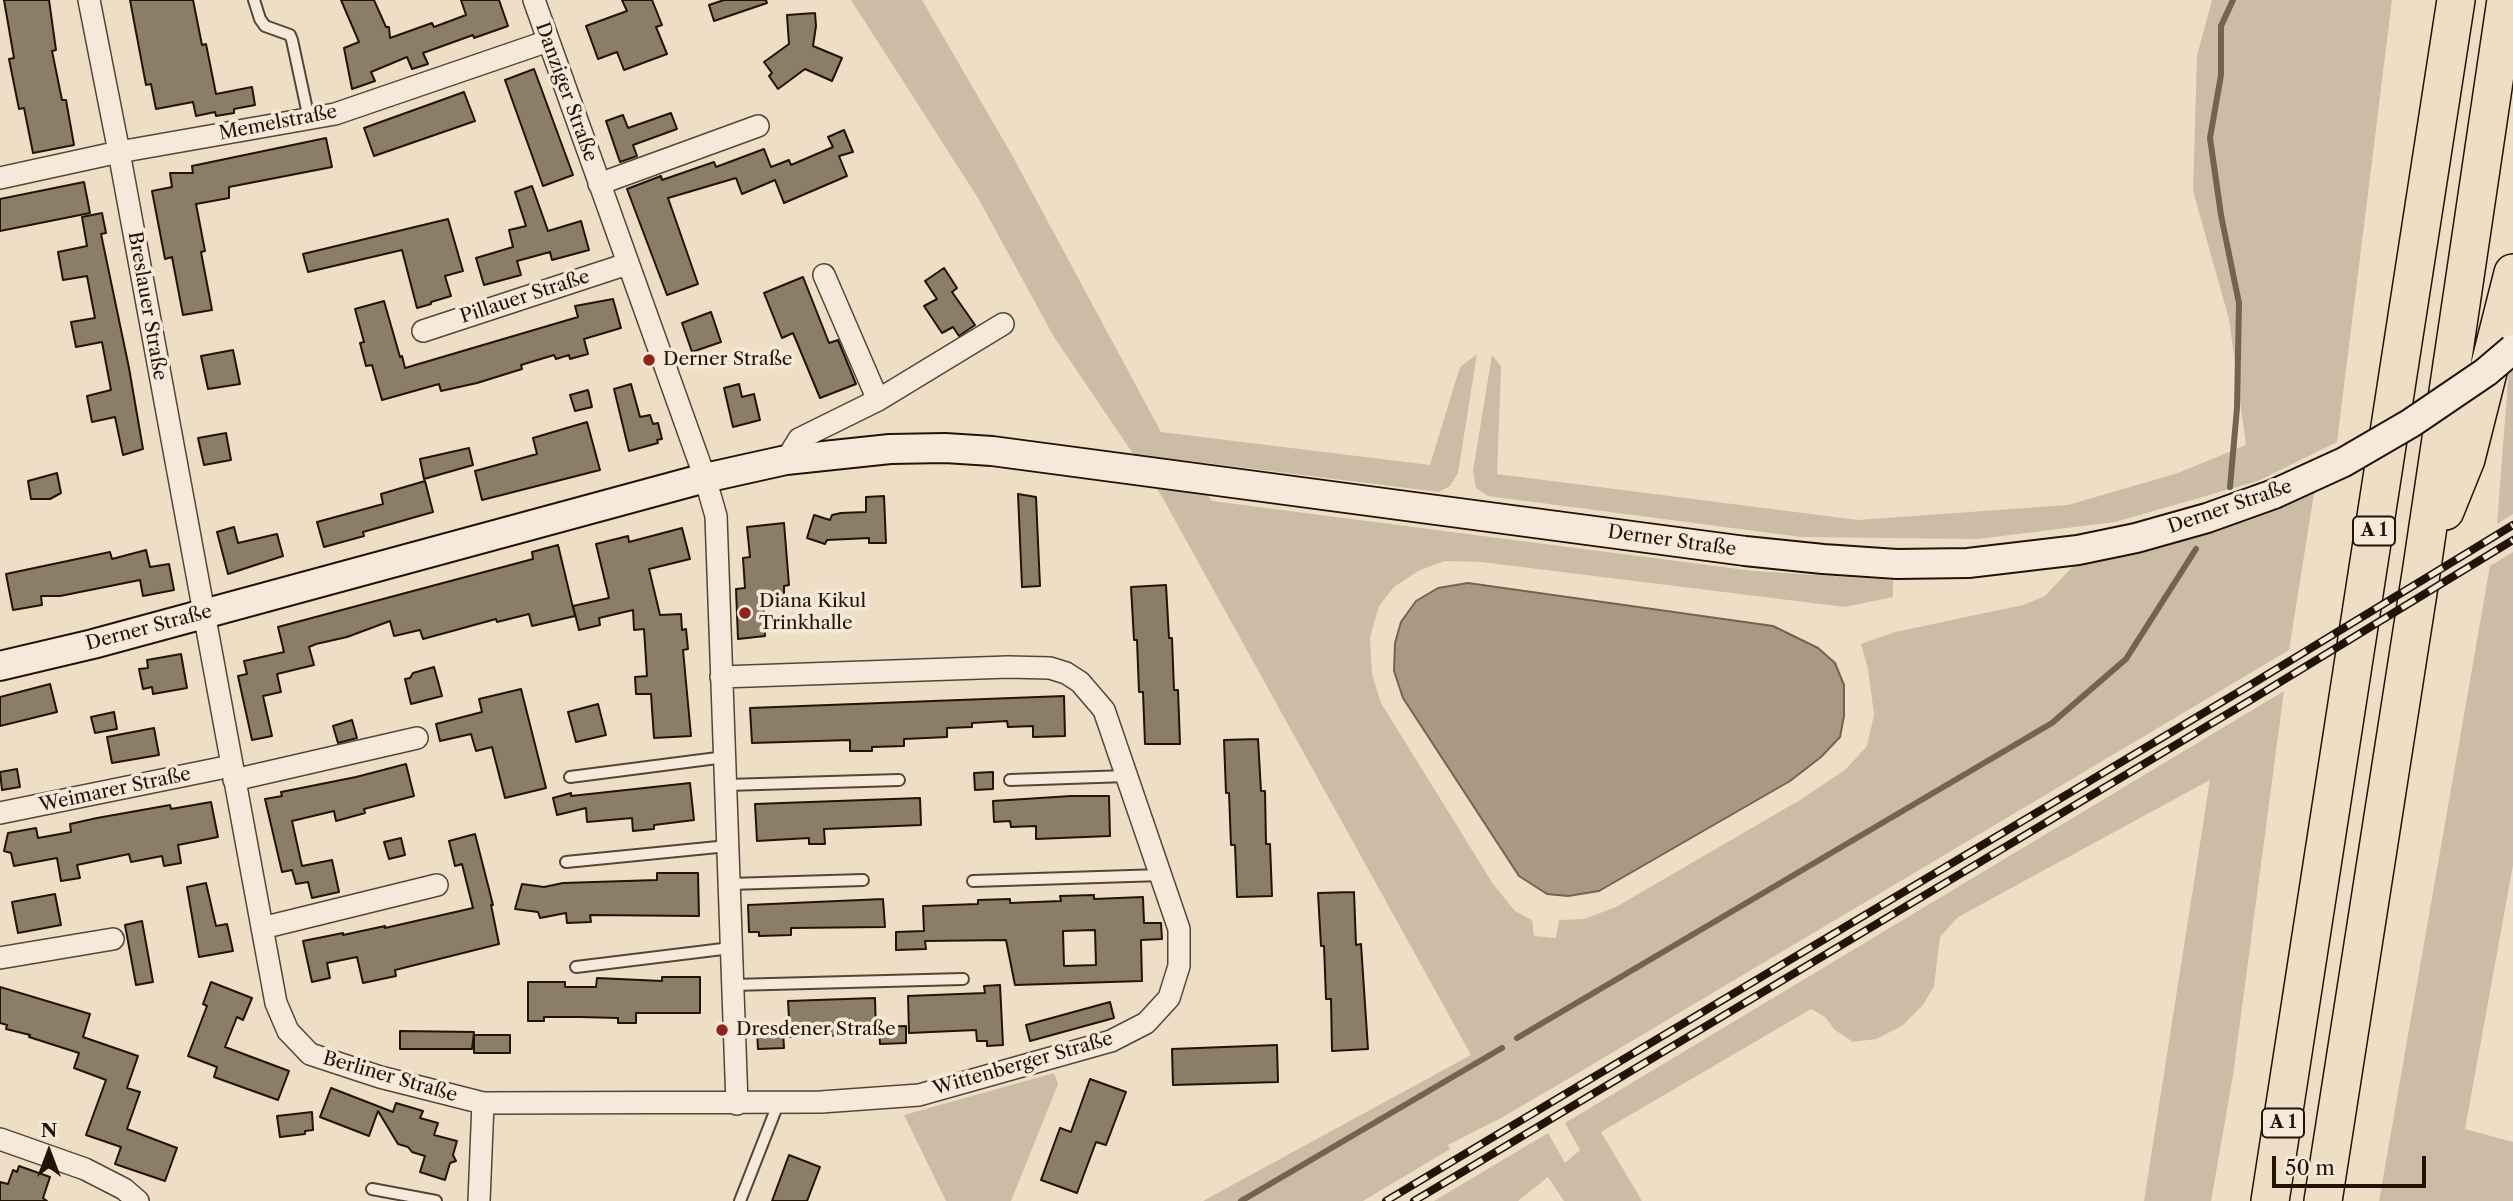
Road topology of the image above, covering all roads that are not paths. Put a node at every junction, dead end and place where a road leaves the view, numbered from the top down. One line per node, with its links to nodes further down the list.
1 (89, 0): 9 (street, Breslauer Straße)
2 (254, 0): 7 (lane)
3 (534, 0): 6 (street, Danziger Straße)
4 (2456, 0): 57 (highway, A 1)
5 (2506, 0): 21 (highway, A 1)
6 (548, 41): 7 (street, Memelstraße); 11 (street, Danziger Straße)
7 (309, 119): 9 (street, Memelstraße)
8 (758, 126): 11 (street, Danziger Straße)
9 (119, 152): 10 (street, Memelstraße); 22 (street, Breslauer Straße)
10 (0, 178)
11 (599, 184): 12 (street, Danziger Straße)
12 (627, 264): 16 (street, Pillauer Straße); 20 (street, Danziger Straße)
13 (2513, 273): 21 (highway)
14 (824, 275): 18 (street)
15 (1003, 324): 18 (street)
16 (423, 331)
17 (2513, 349): 19 (street, Derner Straße, bridge)
18 (878, 400): 19 (street)
19 (786, 460): 20 (street, Derner Straße)
20 (705, 478): 22 (street, Derner Straße); 24 (street)
21 (2422, 567): 58 (highway, A 1)
22 (203, 613): 23 (street, Derner Straße); 27 (street, Berliner Straße)
23 (0, 666)
24 (721, 677): 26 (street); 28 (street, Wittenberger Straße)
25 (417, 738): 27 (street)
26 (725, 757): 29 (lane); 32 (street)
27 (232, 773): 33 (street, Weimarer Straße); 41 (street, Berliner Straße)
28 (1127, 776): 31 (lane); 36 (street, Wittenberger Straße)
29 (570, 777)
30 (899, 780): 32 (lane)
31 (1010, 780)
32 (726, 785): 34 (street)
33 (0, 813)
34 (728, 846): 35 (lane); 39 (street)
35 (566, 862)
36 (1162, 875): 38 (lane); 50 (street, Wittenberger Straße)
37 (863, 880): 39 (lane)
38 (973, 881)
39 (729, 884): 43 (street)
40 (436, 885): 41 (street)
41 (262, 928): 48 (street, Berliner Straße)
42 (113, 939): 44 (street)
43 (732, 948): 45 (lane); 47 (street)
44 (0, 958)
45 (576, 967)
46 (963, 979): 47 (lane)
47 (732, 985): 49 (street)
48 (483, 1103): 49 (street, Berliner Straße); 55 (street, Berliner Straße)
49 (737, 1104): 50 (street, Wittenberger Straße)
50 (778, 1104): 56 (lane)
51 (0, 1139): 53 (street)
52 (372, 1189): 54 (lane)
53 (138, 1201)
54 (436, 1201)
55 (480, 1201)
56 (740, 1201)
57 (2270, 1201)
58 (2323, 1201)

